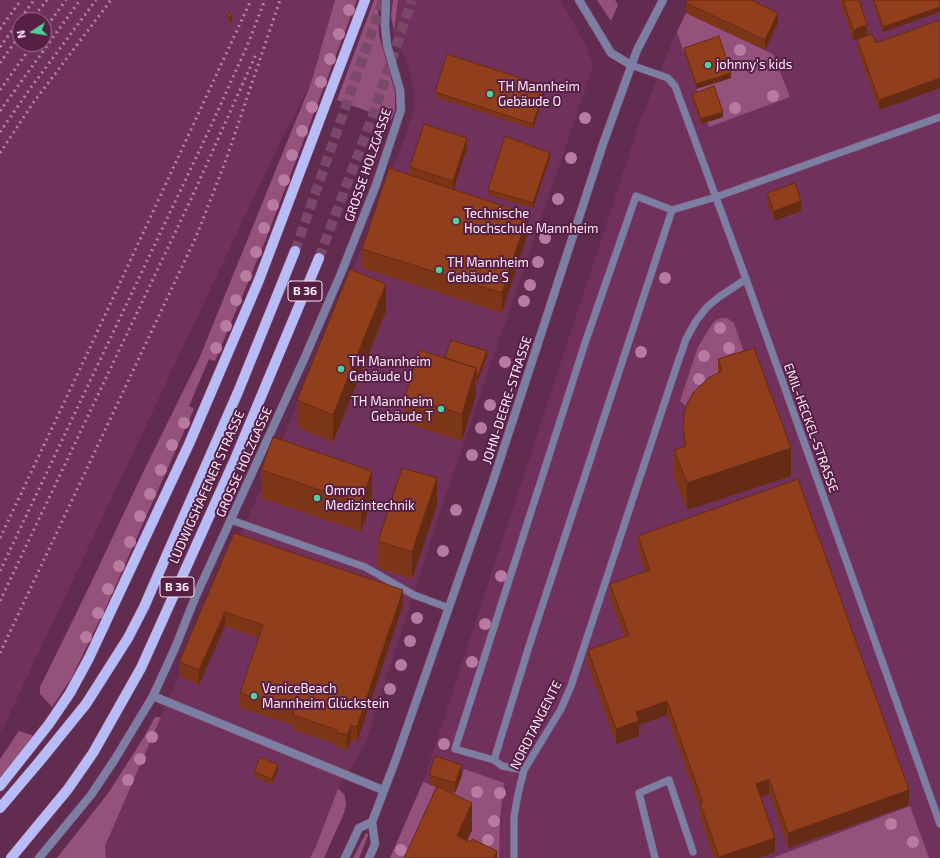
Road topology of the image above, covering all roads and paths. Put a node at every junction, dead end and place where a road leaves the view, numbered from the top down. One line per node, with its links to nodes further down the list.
1 (365, 0): 17 (main road)
2 (386, 0): 12 (street, GROSSE HOLZGASSE)
3 (579, 0): 5 (street)
4 (663, 0): 5 (street, JOHN-DEERE-STRASSE)
5 (631, 65): 7 (lane, EMIL-HECKEL-STRASSE); 13 (street, JOHN-DEERE-STRASSE)
6 (940, 117): 7 (lane)
7 (716, 197): 8 (lane); 11 (lane, EMIL-HECKEL-STRASSE)
8 (672, 210): 15 (lane); 15 (lane)
9 (295, 251): 19 (main road, LUDWIGSHAFENER STRASSE / B 36)
10 (319, 258): 23 (main road, LUDWIGSHAFENER STRASSE / B 36)
11 (746, 279): 16 (lane, NORDTANGENTE); 21 (lane, EMIL-HECKEL-STRASSE)
12 (231, 520): 13 (lane); 14 (street, GROSSE HOLZGASSE)
13 (449, 608): 18 (street, JOHN-DEERE-STRASSE)
14 (154, 696): 18 (street); 24 (street, GROSSE HOLZGASSE)
15 (494, 760): 16 (lane)
16 (524, 770): 27 (lane, NORDTANGENTE)
17 (0, 786)
18 (383, 790): 20 (street, JOHN-DEERE-STRASSE)
19 (0, 808)
20 (372, 822): 25 (street); 26 (street, JOHN-DEERE-STRASSE)
21 (940, 824)
22 (693, 852): 28 (lane)
23 (10, 858)
24 (39, 858)
25 (345, 858)
26 (369, 858)
27 (514, 858)
28 (655, 858)

